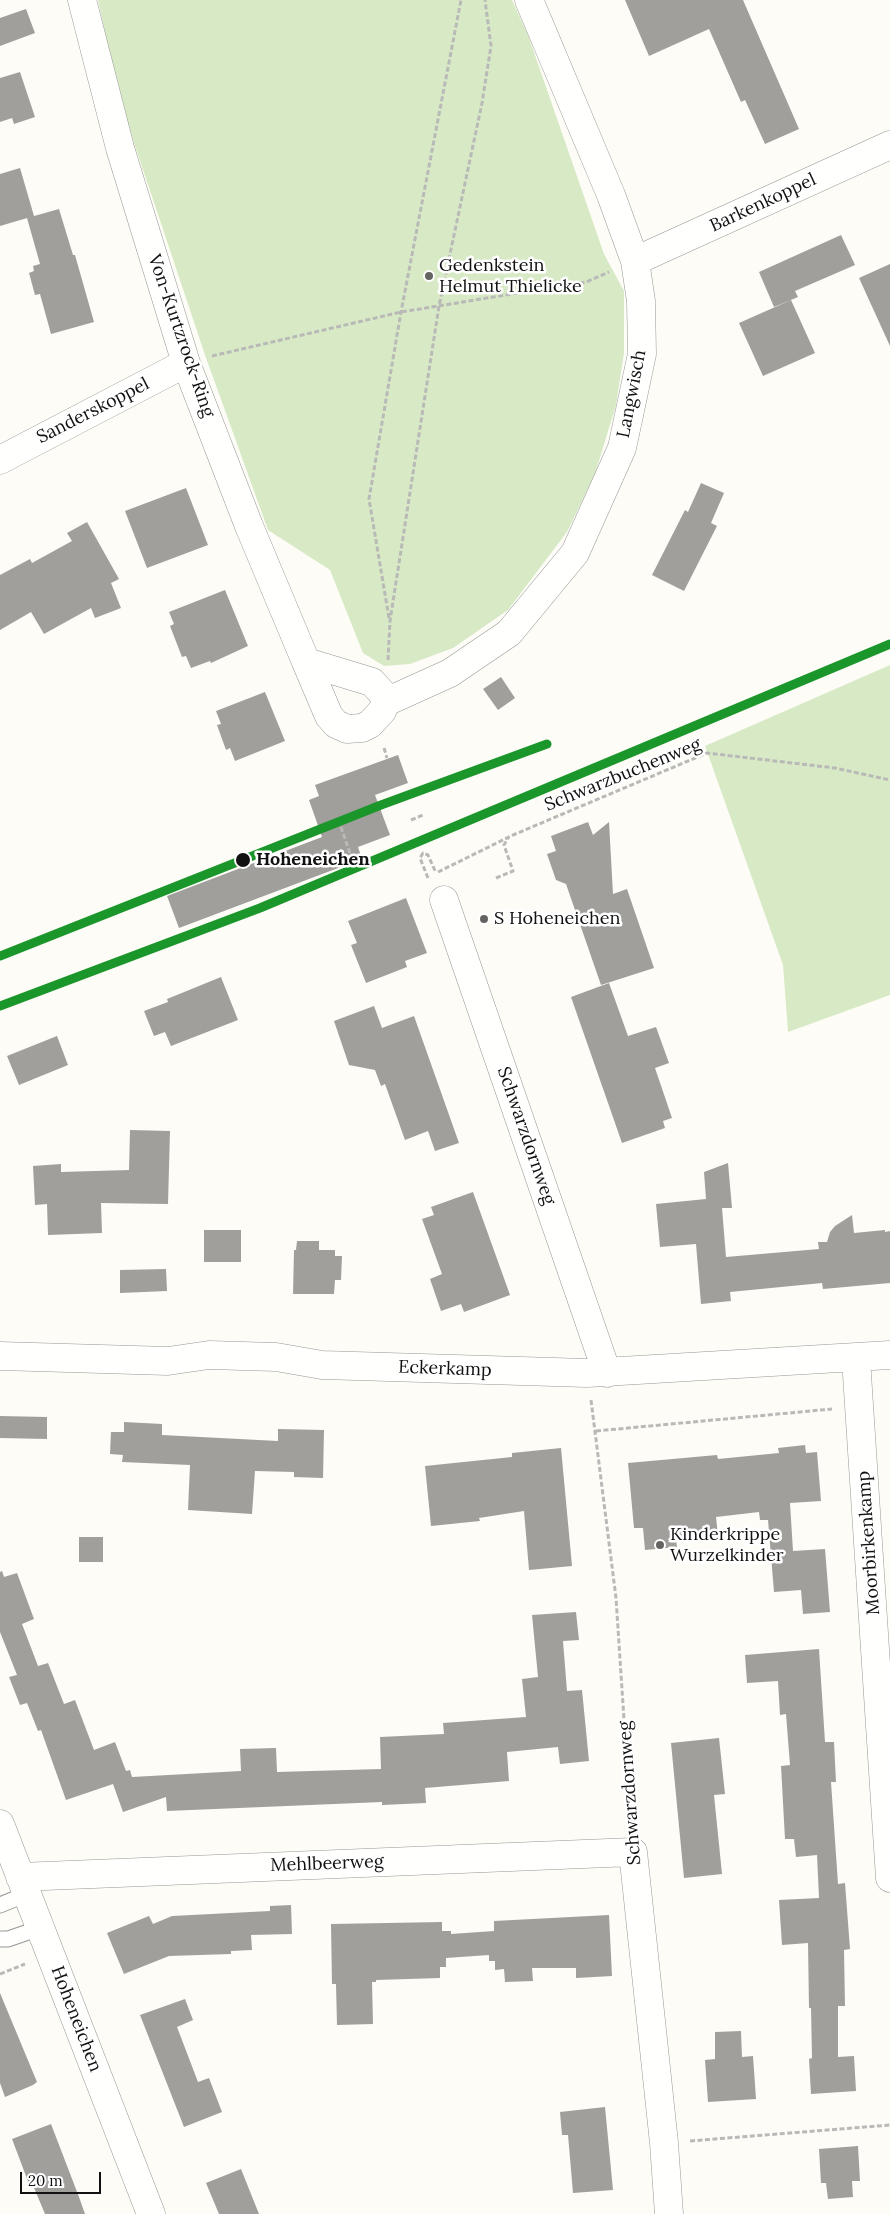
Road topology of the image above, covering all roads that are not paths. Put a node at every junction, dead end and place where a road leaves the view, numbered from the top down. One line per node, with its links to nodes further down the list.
1 (82, 0): 5 (street, Von-Kurtzrock-Ring)
2 (529, 0): 4 (street, Langwisch)
3 (890, 145): 4 (street, Barkenkoppel)
4 (635, 261): 8 (street, Langwisch)
5 (186, 363): 6 (street, Sanderskoppel); 7 (street, Von-Kurtzrock-Ring)
6 (0, 460)
7 (306, 662): 8 (street); 8 (street, Von-Kurtzrock-Ring)
8 (386, 702)
9 (444, 900): 13 (street, Schwarzdornweg)
10 (0, 1356): 13 (street, Eckerkamp)
11 (890, 1356): 12 (street, Eckerkamp)
12 (856, 1359): 13 (street, Eckerkamp); 16 (street, Moorbirkenkamp)
13 (597, 1373)
14 (0, 1824): 17 (street, Hoheneichen)
15 (633, 1852): 17 (street, Mehlbeerweg); 22 (street, Schwarzdornweg)
16 (890, 1878)
17 (23, 1885): 18 (lane); 19 (street, Hoheneichen)
18 (0, 1905)
19 (40, 1928): 20 (lane); 21 (street, Hoheneichen)
20 (0, 1939)
21 (151, 2214)
22 (669, 2214)

